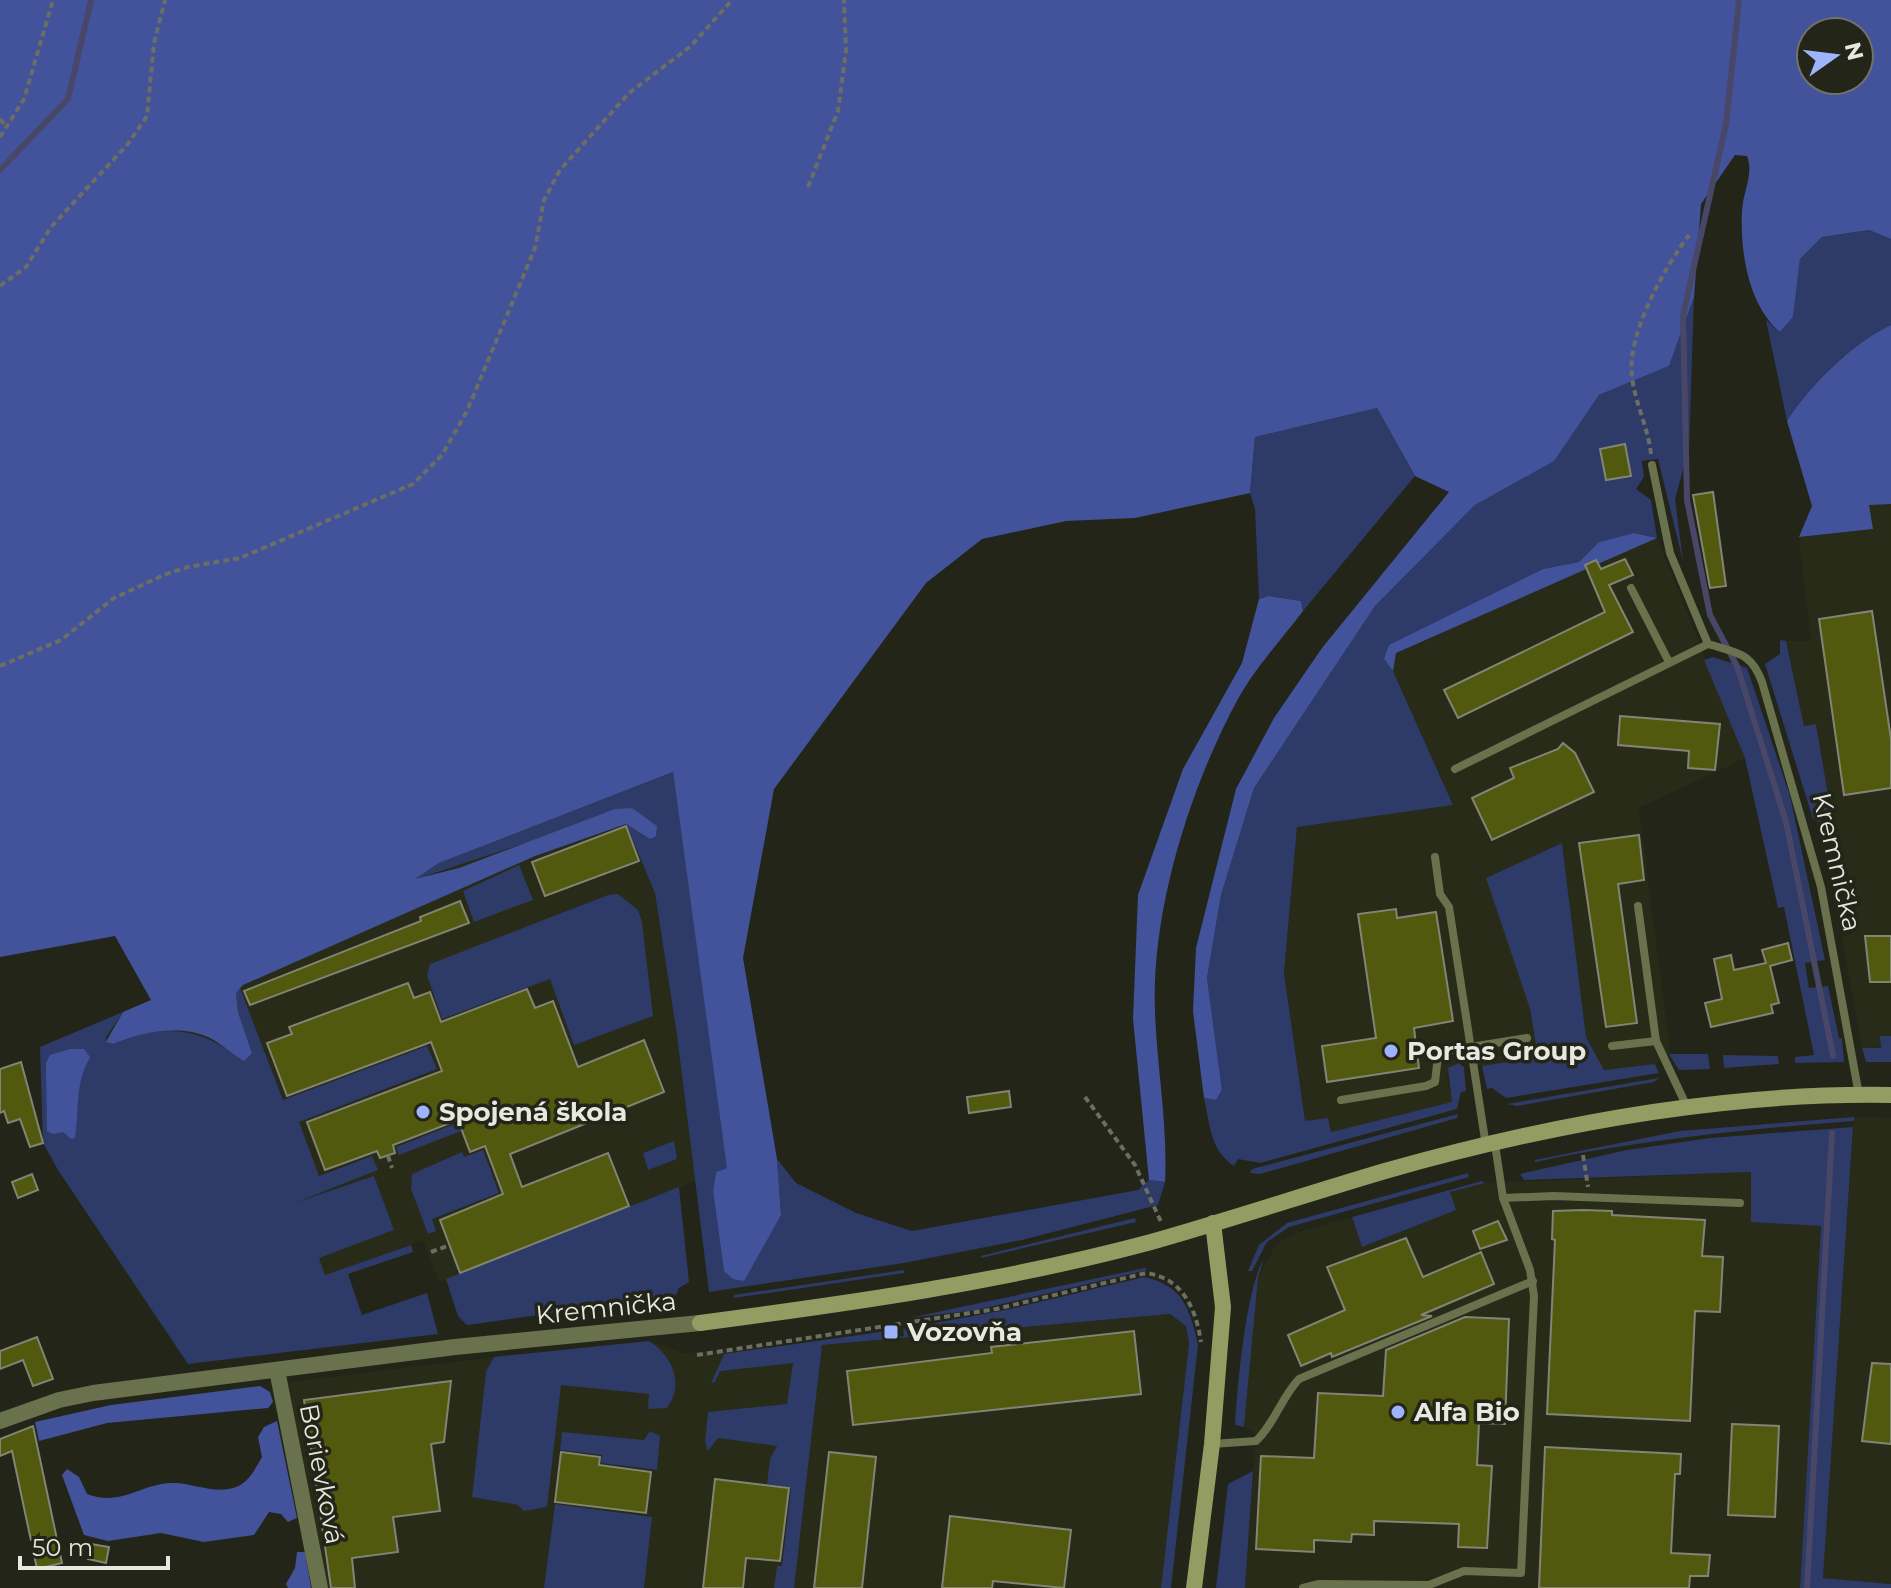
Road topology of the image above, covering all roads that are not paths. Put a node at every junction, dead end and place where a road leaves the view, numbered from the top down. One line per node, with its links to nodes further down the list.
1 (1652, 465): 3 (lane)
2 (1631, 588): 4 (lane)
3 (1708, 644): 4 (lane); 12 (lane, Kremnička)
4 (1669, 662): 5 (lane)
5 (1455, 769)
6 (1435, 857): 11 (lane)
7 (1638, 906): 9 (lane)
8 (1527, 1038): 11 (lane)
9 (1656, 1041): 10 (lane); 15 (lane)
10 (1612, 1046)
11 (1468, 1047): 14 (lane); 16 (lane)
12 (1859, 1095): 13 (main road, Kremnička); 15 (main road, Kremnička)
13 (1891, 1095)
14 (1341, 1100)
15 (1688, 1108): 16 (main road, Kremnička)
16 (1491, 1145): 17 (lane); 19 (main road, Kremnička)
17 (1504, 1201): 18 (lane); 20 (lane)
18 (1740, 1203)
19 (1213, 1223): 21 (main road, Kremnička); 24 (main road)
20 (1533, 1281): 24 (lane); 27 (lane)
21 (700, 1323): 22 (street, Kremnička)
22 (277, 1370): 23 (street, Kremnička); 25 (street, Borievková)
23 (0, 1421)
24 (1212, 1444): 26 (main road)
25 (320, 1588)
26 (1194, 1588)
27 (1303, 1588)

